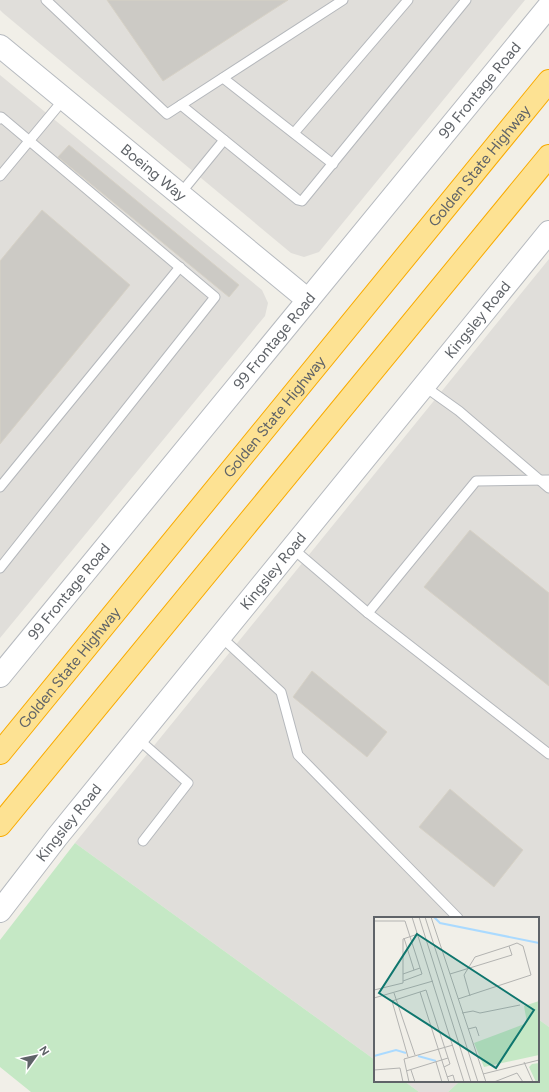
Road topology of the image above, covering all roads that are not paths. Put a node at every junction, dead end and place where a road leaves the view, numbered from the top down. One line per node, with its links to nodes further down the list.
1 (46, 0): 10 (lane)
2 (343, 0): 7 (lane)
3 (408, 0): 12 (lane)
4 (466, 0): 16 (lane)
5 (549, 6): 21 (street, 99 Frontage Road)
6 (0, 46): 9 (street, Boeing Way)
7 (222, 78): 10 (lane); 12 (lane)
8 (549, 81): 32 (highway, Golden State Highway)
9 (64, 99): 13 (lane); 18 (street, Boeing Way)
10 (181, 105): 14 (lane)
11 (0, 119): 13 (lane)
12 (294, 133): 16 (lane)
13 (29, 140): 17 (lane); 20 (lane)
14 (224, 140): 16 (lane); 18 (lane)
15 (549, 156): 34 (highway)
16 (333, 164)
17 (0, 176)
18 (180, 194): 21 (street, Boeing Way)
19 (549, 232): 22 (street, Kingsley Road)
20 (180, 268): 24 (lane); 27 (lane)
21 (308, 300): 30 (street, 99 Frontage Road)
22 (424, 386): 23 (lane); 26 (street, Kingsley Road)
23 (544, 480): 25 (lane); 28 (lane)
24 (0, 487)
25 (549, 488)
26 (292, 548): 28 (lane); 29 (street, Kingsley Road)
27 (0, 568)
28 (368, 613): 33 (lane)
29 (220, 636): 31 (street, Kingsley Road); 37 (lane)
30 (0, 676)
31 (137, 738): 35 (lane); 36 (street, Kingsley Road)
32 (0, 753)
33 (549, 754)
34 (0, 825)
35 (143, 841)
36 (0, 911)
37 (457, 917)

